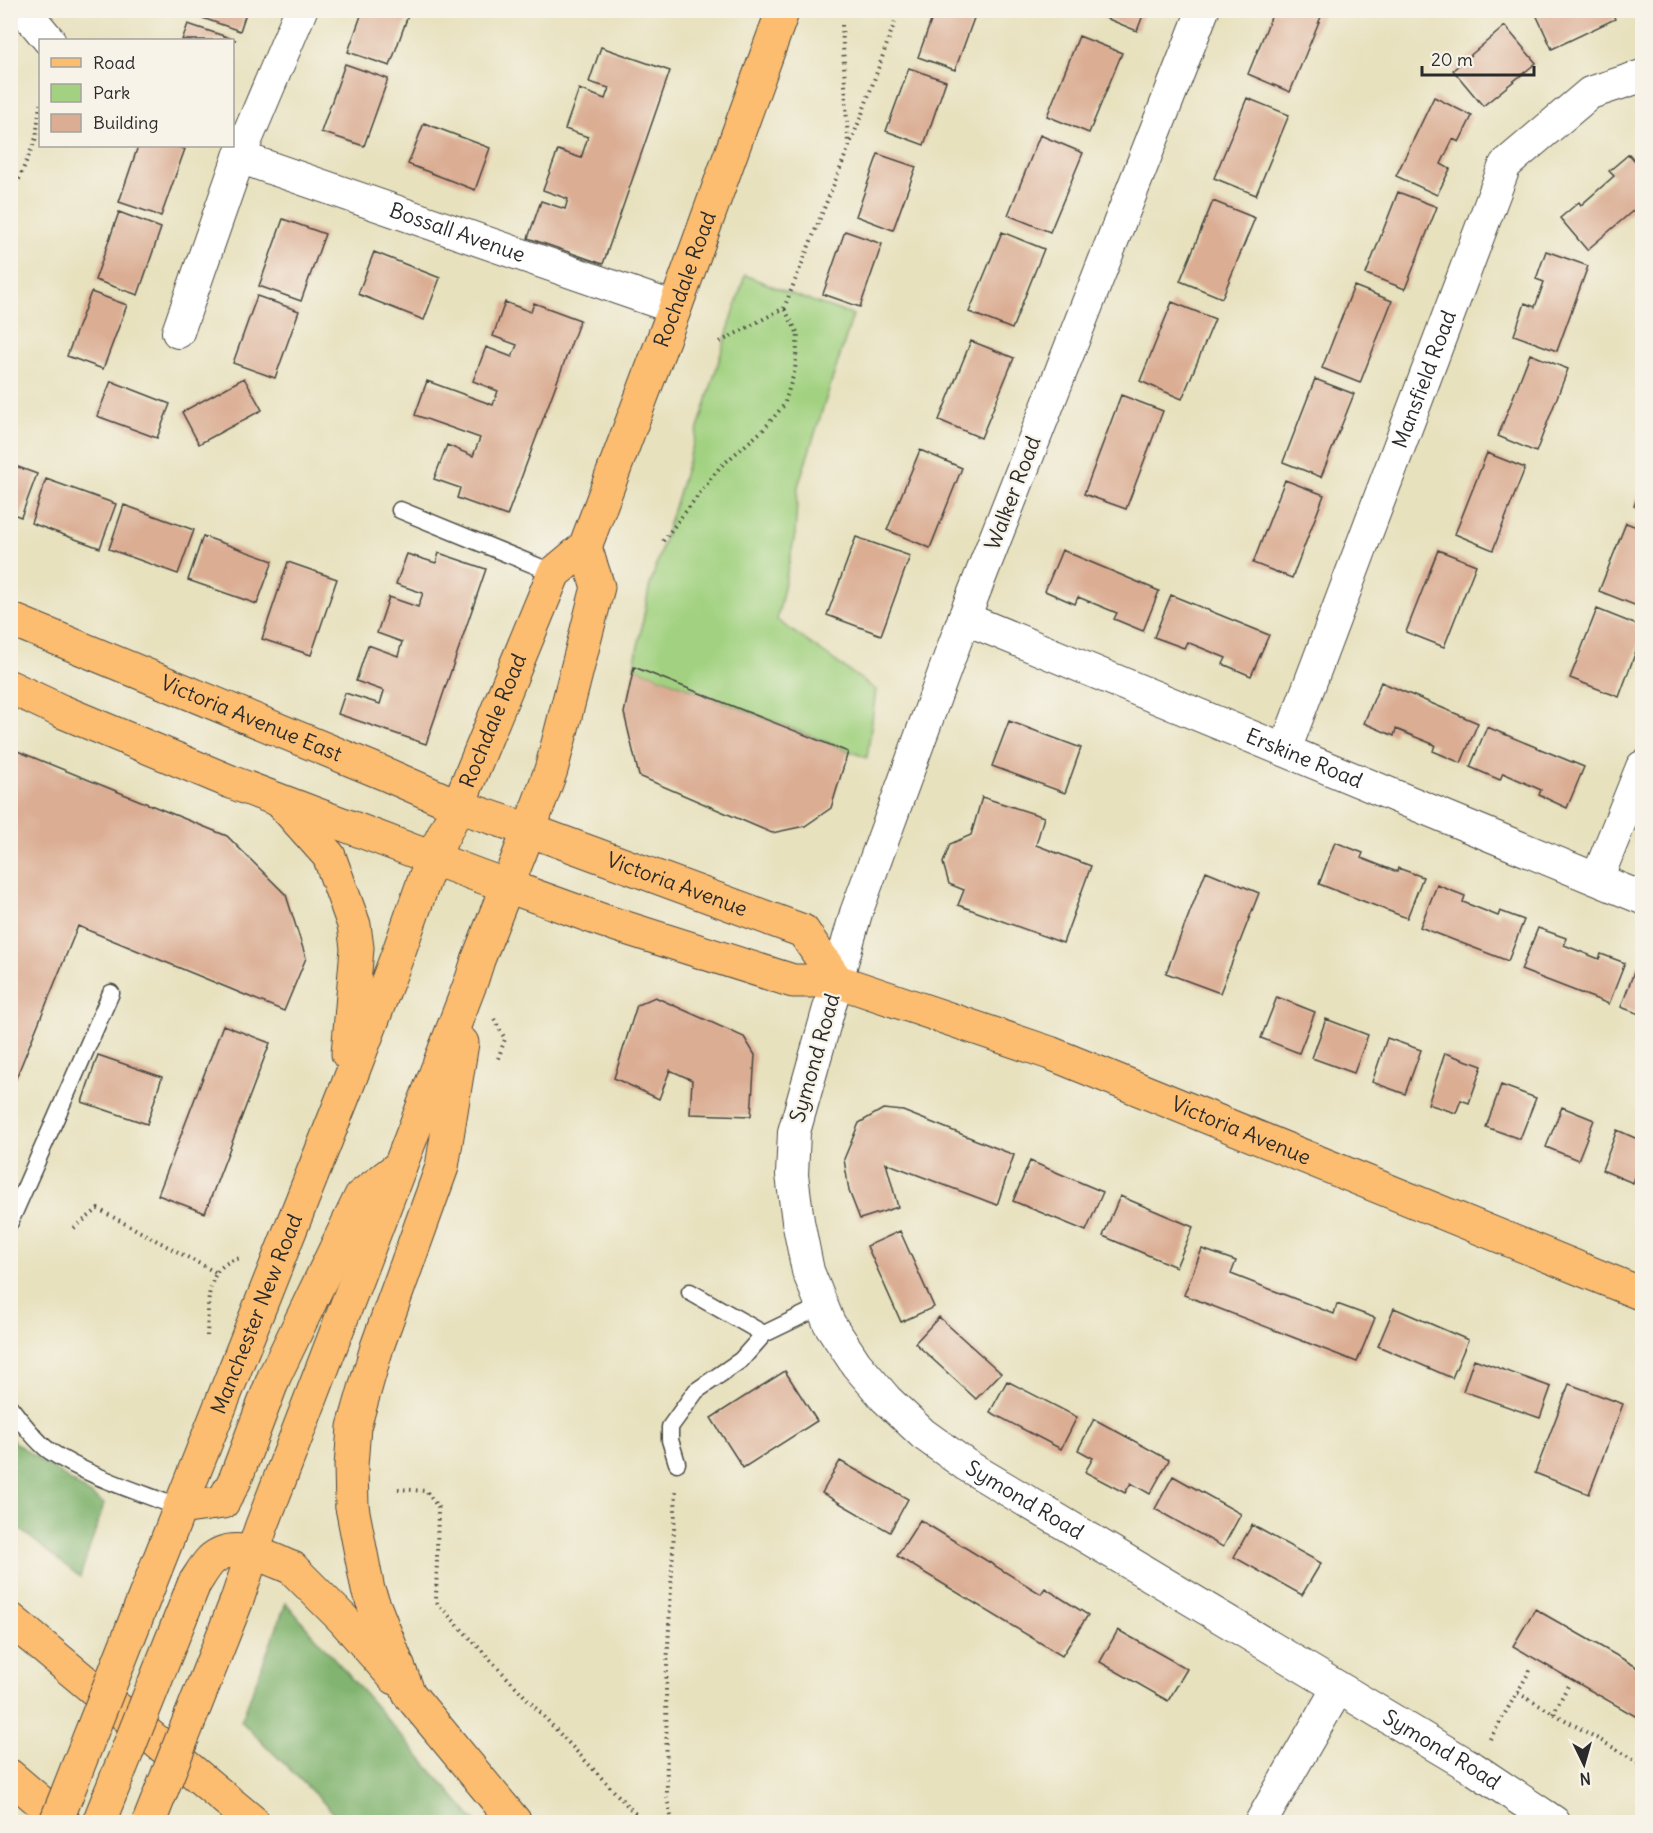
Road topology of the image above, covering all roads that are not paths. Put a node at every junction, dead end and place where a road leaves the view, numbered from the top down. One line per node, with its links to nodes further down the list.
1 (24, 10): 5 (street)
2 (301, 10): 7 (street)
3 (783, 10): 8 (main road, Rochdale Road)
4 (1203, 10): 13 (street, Walker Road)
5 (48, 39)
6 (1642, 76): 16 (street, Mansfield Road)
7 (239, 157): 8 (street, Bossall Avenue); 9 (street)
8 (675, 308): 11 (main road, Rochdale Road)
9 (178, 332)
10 (400, 510): 12 (lane)
11 (585, 547): 12 (main road, Rochdale Road); 21 (main road)
12 (554, 573): 19 (main road, Rochdale Road)
13 (964, 618): 16 (street, Erskine Road); 27 (street, Walker Road)
14 (10, 619): 19 (main road, Victoria Avenue East)
15 (10, 687): 18 (main road)
16 (1285, 750): 23 (street, Erskine Road)
17 (1642, 767): 23 (street)
18 (278, 798): 22 (main road); 29 (main road)
19 (458, 806): 20 (main road, Victoria Avenue East); 22 (main road, Manchester New Road)
20 (493, 818): 21 (main road, Victoria Avenue)
21 (530, 830): 24 (main road); 27 (main road, Victoria Avenue)
22 (432, 858): 24 (main road, Victoria Avenue); 29 (main road, Manchester New Road)
23 (1597, 879): 25 (street, Erskine Road)
24 (507, 886): 26 (main road); 27 (main road, Victoria Avenue)
25 (1642, 898)
26 (472, 979): 30 (main road); 42 (main road)
27 (837, 981): 33 (main road, Victoria Avenue); 34 (street, Symond Road)
28 (111, 993): 31 (lane)
29 (345, 1092): 38 (main road, Manchester New Road)
30 (400, 1166): 38 (main road); 39 (main road)
31 (10, 1222)
32 (690, 1292): 35 (lane)
33 (1642, 1294)
34 (822, 1306): 35 (lane); 41 (street, Symond Road)
35 (764, 1334): 37 (lane)
36 (10, 1407): 38 (lane)
37 (677, 1463)
38 (180, 1508): 44 (main road, Manchester New Road, bridge)
39 (253, 1551): 42 (main road); 46 (main road, bridge); 47 (main road, bridge)
40 (10, 1619): 48 (main road)
41 (1338, 1688): 50 (street); 51 (street, Symond Road)
42 (409, 1694): 49 (main road)
43 (10, 1776): 45 (main road)
44 (56, 1822)
45 (64, 1822)
46 (99, 1822)
47 (149, 1822)
48 (253, 1822)
49 (515, 1822)
50 (1261, 1822)
51 (1554, 1822)

